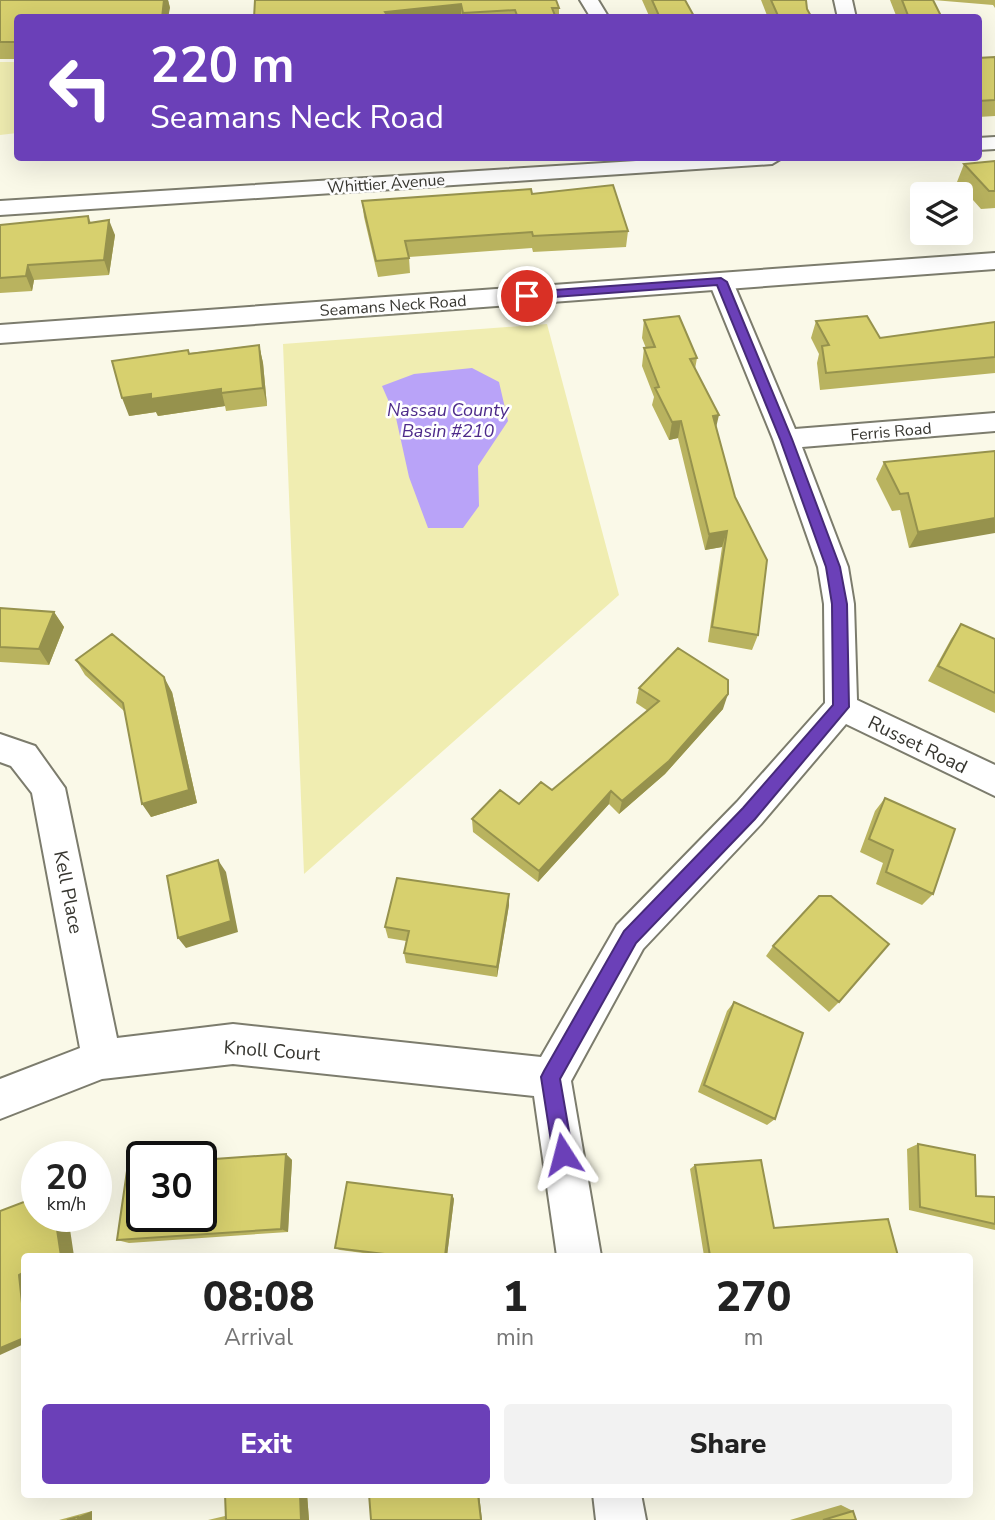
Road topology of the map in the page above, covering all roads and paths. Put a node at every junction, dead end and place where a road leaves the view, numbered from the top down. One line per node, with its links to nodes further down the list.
1 (655, 161): 2 (street, Whittier Avenue)
2 (0, 208)
3 (995, 261): 4 (main road, Seamans Neck Road)
4 (721, 282): 5 (main road, Seamans Neck Road); 7 (street)
5 (0, 334)
6 (995, 422): 7 (street, Ferris Road)
7 (786, 439): 8 (street)
8 (841, 707): 10 (street, Russet Road); 12 (street)
9 (0, 748): 11 (street, Kell Place)
10 (995, 781)
11 (102, 1059): 12 (street, Knoll Court); 13 (street, Knoll Court)
12 (551, 1077): 14 (street)
13 (0, 1099)
14 (579, 1253)
15 (618, 1498): 16 (street)
16 (621, 1520)

